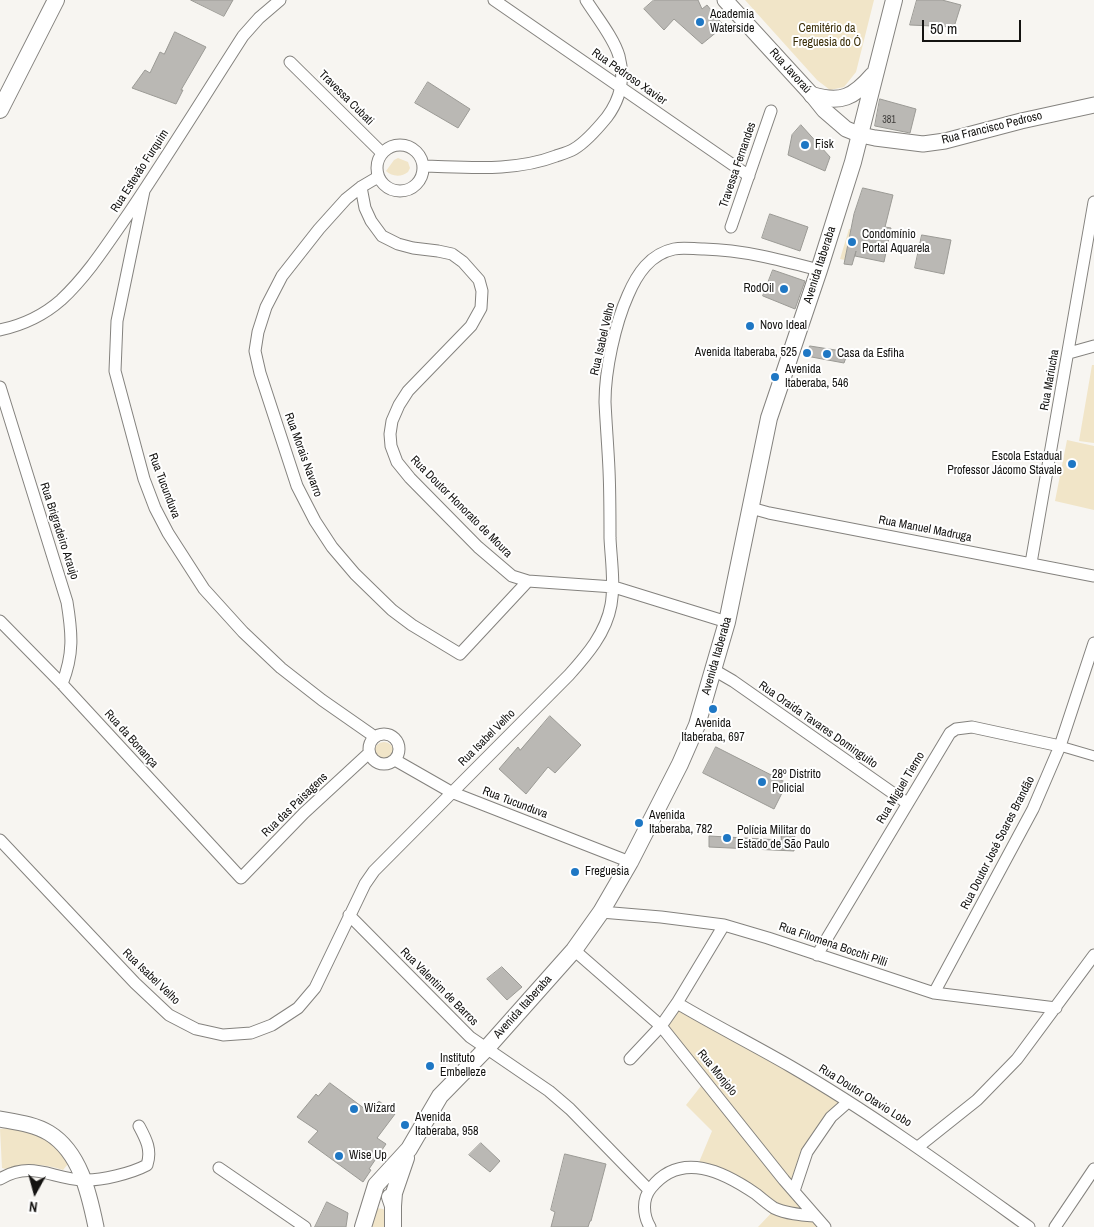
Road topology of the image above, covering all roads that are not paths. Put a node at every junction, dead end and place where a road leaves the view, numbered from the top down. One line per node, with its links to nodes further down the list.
1 (56, 0): 12 (main road)
2 (280, 0): 20 (street, Rua Estevão Furquim)
3 (494, 0): 9 (street, Rua Pedroso Xavier)
4 (586, 0): 9 (street)
5 (725, 0): 10 (street, Rua Javoraú)
6 (894, 0): 8 (main road, Avenida Itaberaba)
7 (290, 62): 15 (street, Travessa Cubati)
8 (874, 73): 10 (main road); 14 (main road, Avenida Itaberaba)
9 (622, 89): 16 (street); 17 (street, Rua Pedroso Xavier)
10 (812, 95): 14 (street, Rua Javoraú)
11 (1094, 105): 14 (street, Rua Francisco Pedroso)
12 (0, 110)
13 (771, 111): 17 (street, Travessa Fernandes)
14 (860, 135): 24 (main road, Avenida Itaberaba)
15 (382, 153): 16 (street); 18 (street)
16 (424, 166): 18 (street)
17 (749, 176): 23 (street, Travessa Fernandes)
18 (378, 177): 19 (street, Rua Morais Navarro)
19 (361, 188): 32 (street, Rua Doutor Honorato de Moura); 32 (street, Rua Morais Navarro)
20 (144, 191): 25 (street, Rua Estevão Furquim); 39 (street, Rua Tucunduva)
21 (1094, 202): 22 (street, Rua Mariucha)
22 (1093, 219): 27 (street, Rua Mariucha)
23 (731, 227)
24 (819, 270): 29 (main road, Avenida Itaberaba); 33 (street, Rua Isabel Velho)
25 (0, 330)
26 (1094, 346): 27 (street)
27 (1069, 353): 30 (street, Rua Mariucha)
28 (0, 388): 38 (street, Rua Brigradeiro Araujo)
29 (751, 508): 30 (street, Rua Manuel Madruga); 35 (main road, Avenida Itaberaba)
30 (1031, 563): 31 (street, Rua Manuel Madruga)
31 (1094, 576)
32 (528, 581): 33 (street, Rua Doutor Honorato de Moura)
33 (614, 587): 35 (street, Rua Doutor Honorato de Moura); 44 (street, Rua Isabel Velho)
34 (0, 621): 38 (street, Rua da Bonança)
35 (727, 622): 37 (main road, Avenida Itaberaba)
36 (1094, 644): 40 (street, Rua Doutor José Soares Brandão)
37 (714, 670): 45 (street, Rua Oraida Tavares Dominguito); 47 (main road, Avenida Itaberaba)
38 (62, 684): 48 (street, Rua da Bonança)
39 (375, 737): 41 (street); 43 (street)
40 (1060, 746): 42 (street); 45 (street, Rua Miguel Tierno); 55 (street, Rua Doutor José Soares Brandão)
41 (369, 753): 43 (street); 48 (street, Rua das Paisagens)
42 (1094, 756)
43 (395, 760): 44 (street, Rua Tucunduva)
44 (451, 792): 47 (street, Rua Tucunduva); 50 (street, Rua Isabel Velho)
45 (907, 803): 53 (street, Rua Miguel Tierno)
46 (0, 840): 50 (street, Rua Isabel Velho)
47 (630, 862): 49 (main road, Avenida Itaberaba)
48 (241, 878)
49 (602, 912): 51 (street, Rua Filomena Bocchi Pilli); 52 (main road, Avenida Itaberaba)
50 (349, 915): 59 (street, Rua Valentim de Barros)
51 (724, 925): 53 (street, Rua Filomena Bocchi Pilli); 56 (street)
52 (574, 950): 58 (street, Rua Monjolo); 59 (main road, Avenida Itaberaba)
53 (817, 955): 55 (street, Rua Filomena Bocchi Pilli)
54 (1094, 955): 57 (street)
55 (934, 993): 57 (street, Rua Filomena Bocchi Pilli)
56 (677, 1003): 58 (street); 61 (street, Rua Doutor Otavio Lobo)
57 (1056, 1008): 64 (street)
58 (661, 1026): 60 (street); 72 (street, Rua Monjolo)
59 (486, 1049): 65 (main road, Avenida Itaberaba); 71 (street, Rua Valentim de Barros)
60 (630, 1059)
61 (848, 1102): 64 (street, Rua Doutor Otavio Lobo); 72 (street)
62 (0, 1119): 69 (street)
63 (139, 1126): 69 (street)
64 (918, 1146): 81 (street, Rua Doutor Otavio Lobo)
65 (409, 1149): 70 (main road, Avenida Itaberaba); 73 (main road)
66 (218, 1168): 76 (street)
67 (1094, 1169): 82 (street)
68 (0, 1179): 69 (street)
69 (84, 1180): 75 (street)
70 (376, 1185): 73 (main road); 77 (main road, Avenida Itaberaba)
71 (649, 1190): 74 (street); 79 (street)
72 (794, 1191): 74 (street, Rua Monjolo)
73 (393, 1206): 78 (main road)
74 (815, 1216): 80 (street, Rua Monjolo)
75 (96, 1227)
76 (305, 1227)
77 (363, 1227)
78 (393, 1227)
79 (650, 1227)
80 (824, 1227)
81 (1029, 1227)
82 (1055, 1227)

